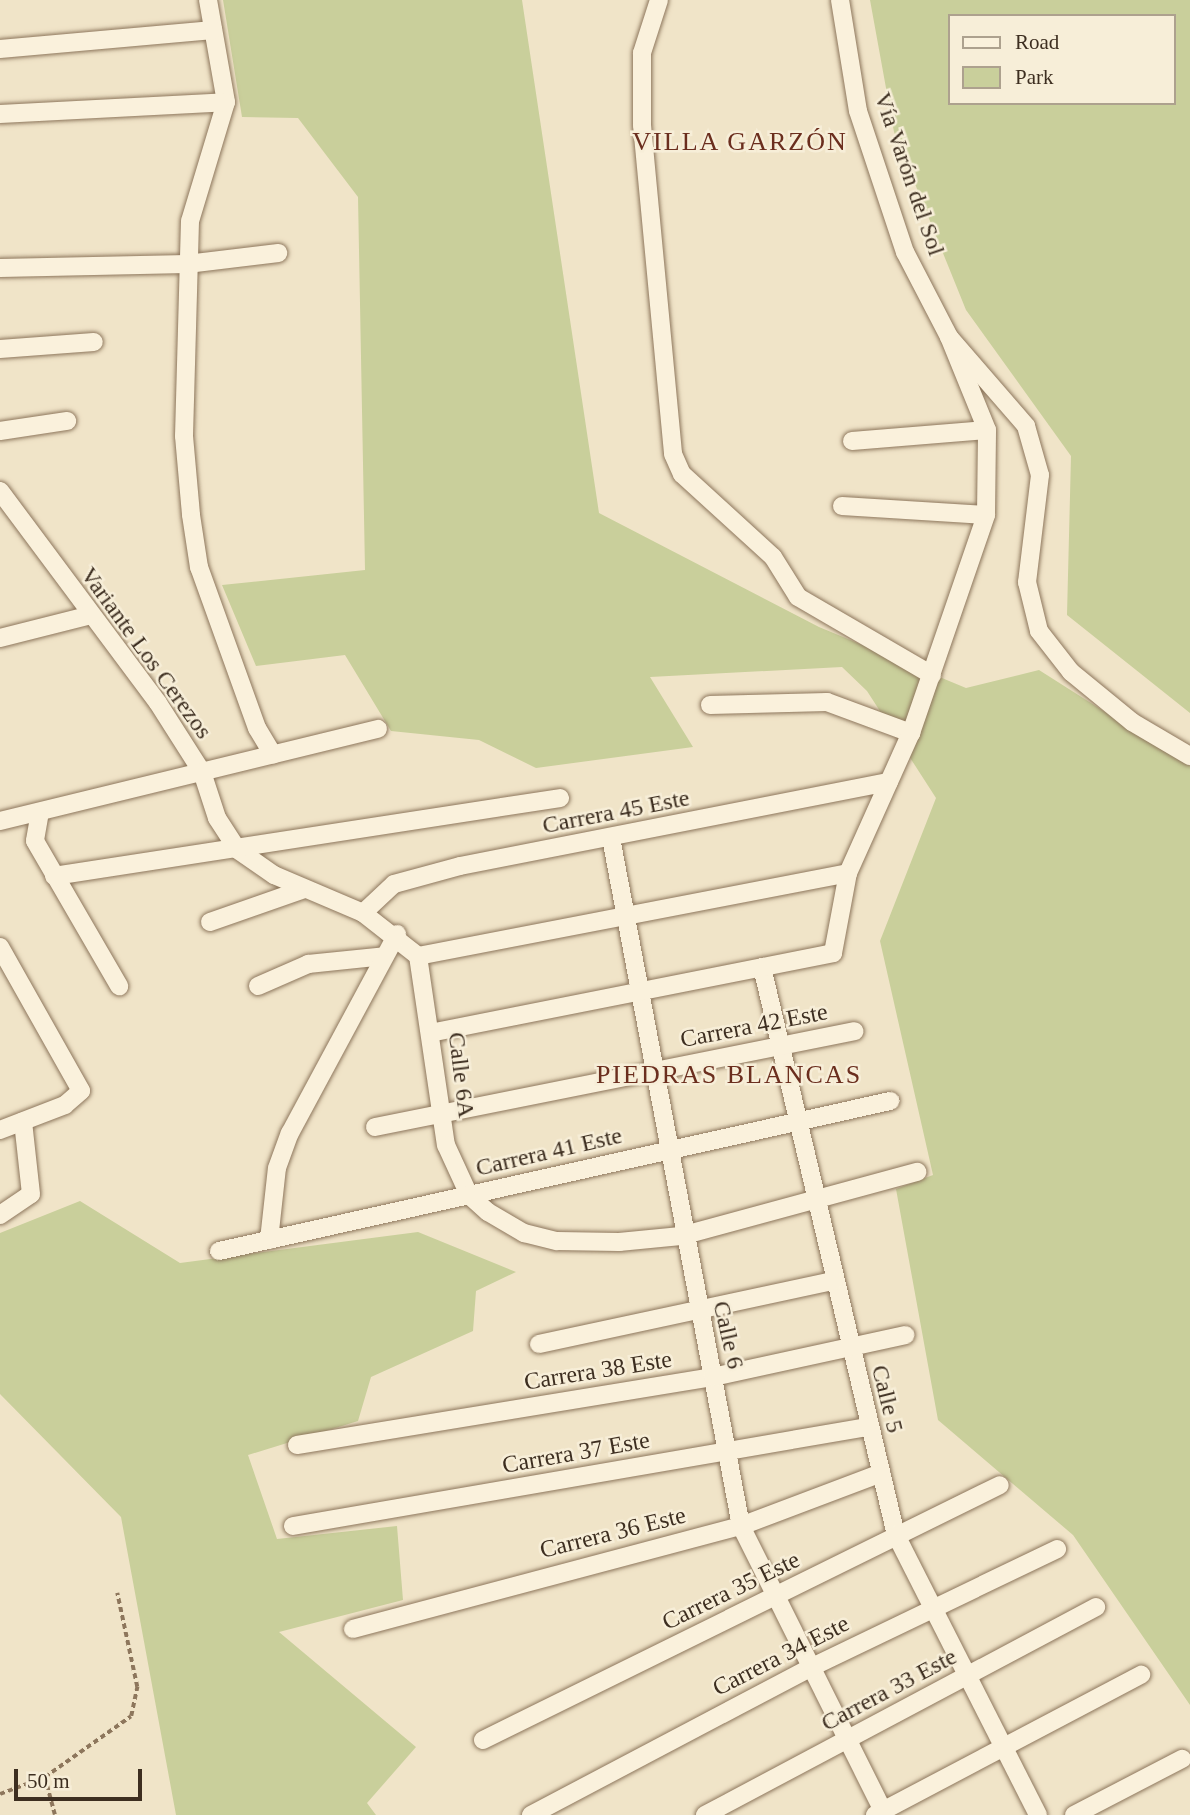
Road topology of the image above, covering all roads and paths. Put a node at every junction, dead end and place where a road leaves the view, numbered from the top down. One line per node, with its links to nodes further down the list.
1 (208, 0): 4 (street)
2 (659, 0): 23 (street)
3 (841, 0): 11 (street, Vía Varón del Sol)
4 (213, 30): 5 (street); 6 (street)
5 (0, 49)
6 (226, 102): 7 (street); 9 (street)
7 (0, 114)
8 (278, 253): 9 (street)
9 (187, 264): 10 (street); 27 (street)
10 (0, 268)
11 (949, 337): 16 (street); 28 (street, Vía Varón del Sol)
12 (94, 341): 13 (street)
13 (0, 349)
14 (67, 421): 15 (street)
15 (0, 430)
16 (986, 430): 17 (street); 20 (street)
17 (852, 441)
18 (0, 491): 21 (street, Variante Los Cerezos)
19 (842, 506): 20 (street)
20 (986, 515): 23 (street)
21 (91, 615): 22 (street); 29 (street, Variante Los Cerezos)
22 (0, 638)
23 (932, 675): 26 (street)
24 (710, 705): 26 (street)
25 (378, 729): 27 (street)
26 (911, 733): 30 (street)
27 (273, 755): 29 (street)
28 (1190, 756)
29 (202, 772): 32 (street); 35 (street, Variante Los Cerezos)
30 (889, 782): 34 (street, Carrera 45 Este); 36 (street)
31 (560, 798): 35 (street)
32 (40, 811): 33 (street); 37 (street)
33 (0, 821)
34 (611, 838): 39 (street, Carrera 45 Este); 40 (street, Calle 6)
35 (238, 850): 37 (street); 38 (street, Variante Los Cerezos)
36 (848, 873): 40 (street); 46 (street)
37 (54, 876): 47 (street)
38 (304, 889): 39 (street, Variante Los Cerezos); 41 (street)
39 (363, 913): 42 (street, Variante Los Cerezos)
40 (625, 916): 45 (street); 49 (street, Calle 6)
41 (210, 922)
42 (397, 934): 44 (street); 45 (street, Variante Los Cerezos)
43 (0, 947): 56 (street)
44 (385, 956): 48 (street); 66 (street)
45 (418, 956): 51 (street, Calle 6A)
46 (762, 967): 49 (street); 52 (street, Calle 5)
47 (119, 986)
48 (258, 986)
49 (639, 992): 51 (street); 53 (street, Calle 6)
50 (854, 1031): 52 (street, Carrera 42 Este)
51 (430, 1033): 55 (street, Calle 6A)
52 (780, 1046): 53 (street, Carrera 42 Este); 57 (street, Calle 5)
53 (654, 1071): 55 (street, Carrera 42 Este); 60 (street, Calle 6)
54 (890, 1101): 57 (street, Carrera 41 Este)
55 (440, 1114): 58 (street, Carrera 42 Este); 62 (street, Calle 6A)
56 (23, 1121): 59 (street); 64 (street)
57 (797, 1122): 60 (street, Carrera 41 Este); 63 (street, Calle 5)
58 (375, 1127)
59 (0, 1130)
60 (669, 1150): 62 (street, Carrera 41 Este); 65 (street, Calle 6)
61 (916, 1172): 63 (street)
62 (469, 1195): 65 (street); 66 (street, Carrera 41 Este)
63 (814, 1203): 65 (street); 68 (street, Calle 5)
64 (0, 1215)
65 (681, 1236): 69 (street, Calle 6)
66 (269, 1240): 67 (street, Carrera 41 Este)
67 (219, 1251)
68 (834, 1281): 69 (street); 71 (street, Calle 5)
69 (697, 1309): 72 (street); 73 (street, Calle 6)
70 (905, 1335): 71 (street, Carrera 38 Este)
71 (848, 1342): 73 (street, Carrera 38 Este); 74 (street, Calle 5)
72 (539, 1344)
73 (713, 1377): 75 (street, Carrera 38 Este); 76 (street, Calle 6)
74 (867, 1427): 76 (street, Carrera 37 Este); 77 (street, Calle 5)
75 (297, 1445)
76 (727, 1452): 79 (street, Calle 6); 80 (street, Carrera 37 Este)
77 (881, 1473): 79 (street, Carrera 36 Este); 81 (street, Calle 5)
78 (1000, 1485): 81 (street, Carrera 35 Este)
79 (741, 1526): 84 (street, Calle 6); 87 (street, Carrera 36 Este)
80 (293, 1527)
81 (896, 1535): 84 (street, Carrera 35 Este); 86 (street, Calle 5)
82 (1057, 1549): 86 (street, Carrera 34 Este)
83 (117, 1593): 95 (path)
84 (776, 1596): 88 (street, Calle 6); 91 (street, Carrera 35 Este)
85 (1096, 1607): 89 (street, Carrera 33 Este)
86 (933, 1608): 88 (street, Carrera 34 Este); 89 (street, Calle 5)
87 (353, 1629)
88 (812, 1667): 92 (street, Calle 6); 99 (street, Carrera 34 Este)
89 (967, 1675): 92 (street, Carrera 33 Este); 93 (street, Calle 5)
90 (1141, 1675): 93 (street)
91 (483, 1740)
92 (848, 1740): 97 (street, Calle 6); 100 (street, Carrera 33 Este)
93 (1003, 1747): 97 (street); 101 (street, Calle 5)
94 (1182, 1759): 102 (street)
95 (45, 1777): 96 (path); 98 (path)
96 (0, 1794)
97 (881, 1814)
98 (55, 1815)
99 (531, 1815)
100 (705, 1815)
101 (1038, 1815)
102 (1073, 1815)

